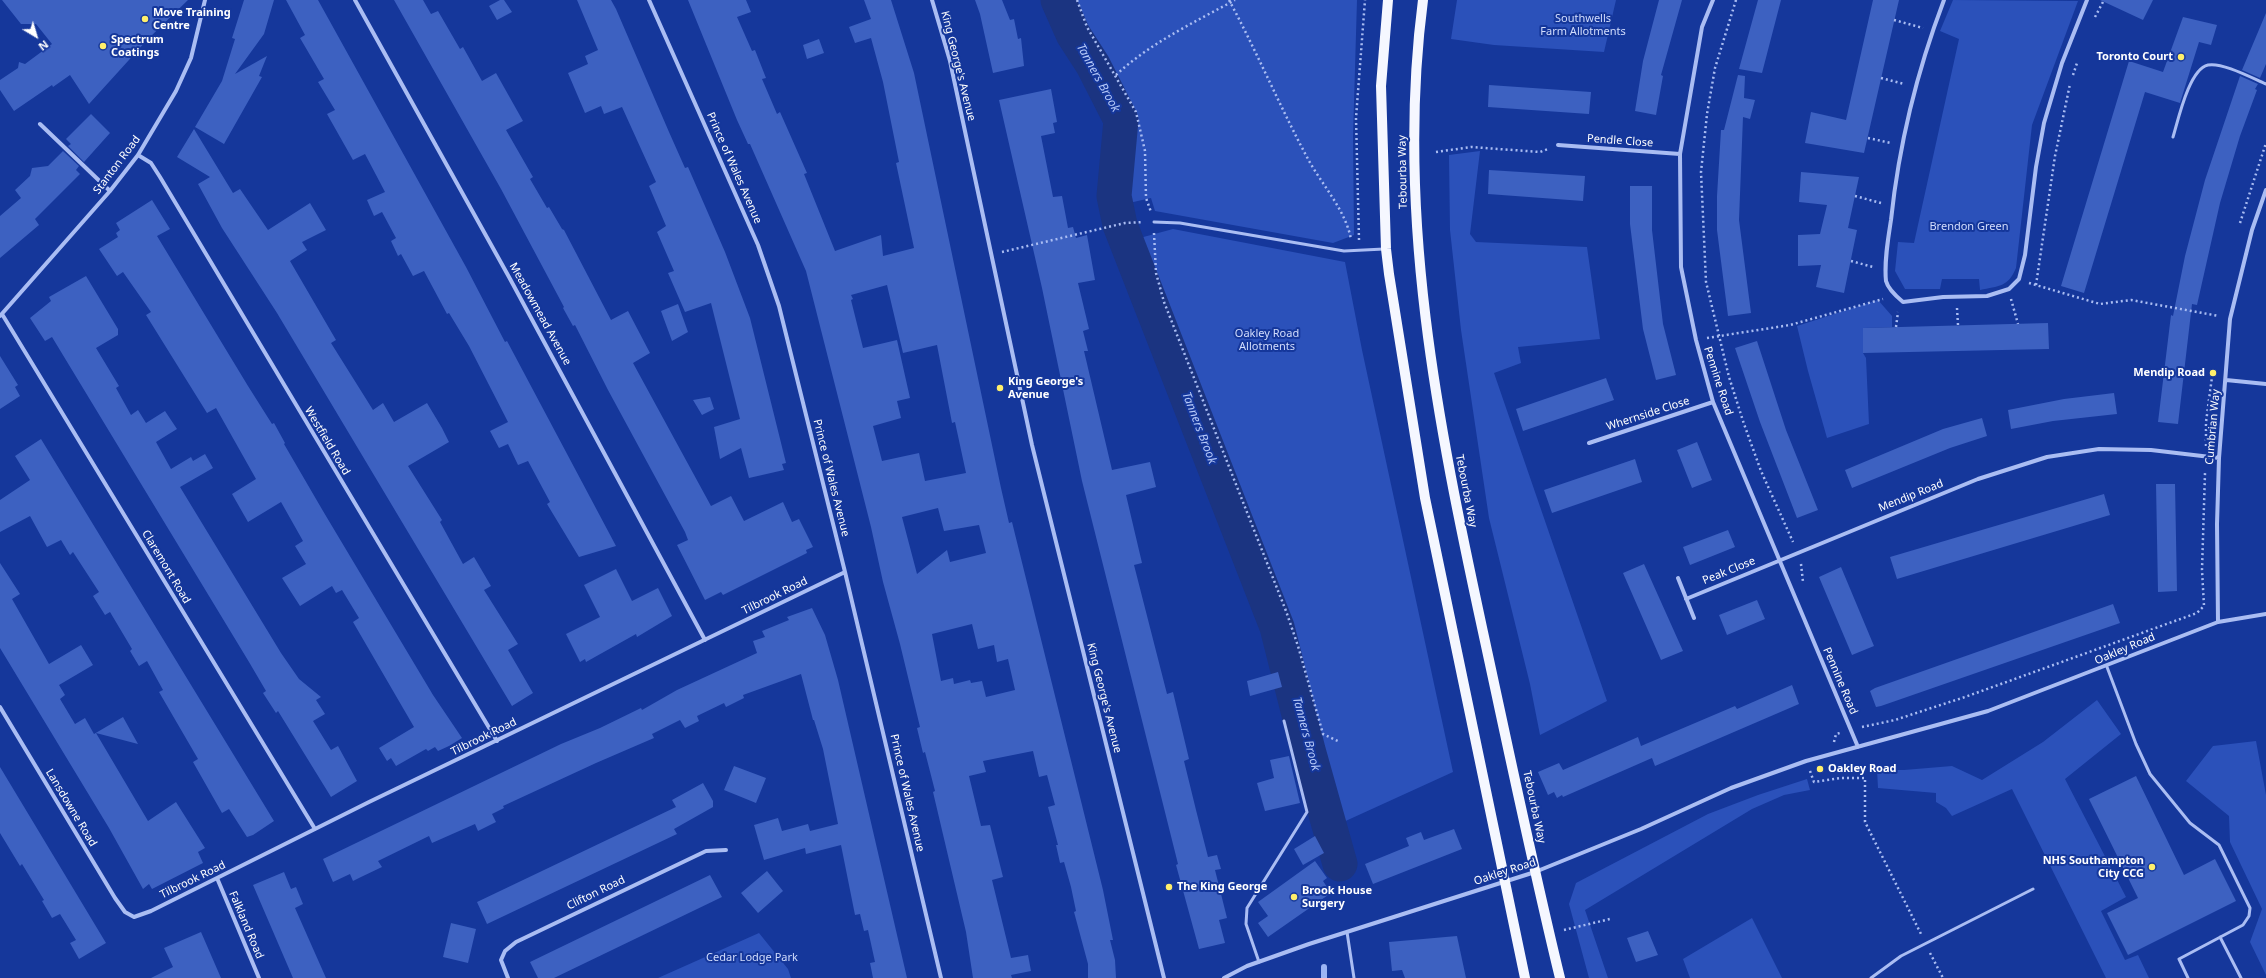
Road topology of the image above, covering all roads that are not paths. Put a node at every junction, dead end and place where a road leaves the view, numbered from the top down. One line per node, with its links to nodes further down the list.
1 (205, 0): 15 (street, Stanton Road)
2 (355, 0): 33 (street, Meadowmead Avenue)
3 (649, 0): 27 (street, Prince of Wales Avenue)
4 (932, 0): 52 (street, King George's Avenue)
5 (1388, 0): 19 (main road, Tebourba Way)
6 (1423, 0): 41 (main road, Tebourba Way)
7 (1713, 0): 14 (street, Pennine Road)
8 (1944, 0): 9 (street)
9 (2087, 0)
10 (2266, 84): 12 (lane)
11 (40, 124): 17 (street)
12 (2173, 138)
13 (1558, 145): 14 (street, Pendle Close)
14 (1680, 154): 23 (street, Pennine Road)
15 (138, 155): 17 (street, Stanton Road); 37 (street, Westfield Road)
16 (2266, 190): 21 (street, Cumbrian Way)
17 (110, 191): 20 (street, Stanton Road)
18 (1154, 222): 19 (lane)
19 (1386, 249): 43 (main road, Tebourba Way)
20 (1, 315): 39 (street, Claremont Road)
21 (2226, 380): 22 (street); 25 (street, Cumbrian Way)
22 (2266, 384)
23 (1713, 402): 24 (street, Whernside Close); 26 (street, Pennine Road)
24 (1589, 443)
25 (2219, 458): 26 (street, Mendip Road); 32 (street, Cumbrian Way)
26 (1779, 560): 29 (street, Peak Close); 38 (street, Pennine Road)
27 (845, 572): 33 (street, Tilbrook Road); 51 (street, Prince of Wales Avenue)
28 (1678, 578): 29 (street)
29 (1686, 598): 31 (street)
30 (2266, 614): 32 (street, Oakley Road)
31 (1694, 618)
32 (2218, 622): 34 (street, Oakley Road)
33 (705, 640): 37 (street, Tilbrook Road)
34 (2107, 667): 38 (street, Oakley Road); 47 (lane)
35 (0, 706): 45 (street, Lansdowne Road)
36 (1284, 721): 48 (lane)
37 (497, 741): 39 (street, Tilbrook Road)
38 (1858, 747): 41 (street, Oakley Road)
39 (315, 829): 42 (street, Tilbrook Road)
40 (726, 850): 50 (street, Clifton Road)
41 (1535, 872): 43 (street, Oakley Road); 56 (main road, Tebourba Way)
42 (216, 878): 45 (street, Tilbrook Road); 49 (street, Falkland Road)
43 (1505, 882): 46 (street, Oakley Road); 55 (main road, Tebourba Way)
44 (2033, 889): 57 (lane)
45 (130, 916)
46 (1347, 932): 48 (street, Oakley Road); 54 (lane)
47 (2220, 937): 58 (lane); 59 (lane)
48 (1259, 962): 53 (street, Oakley Road)
49 (259, 978)
50 (508, 978)
51 (941, 978)
52 (1164, 978)
53 (1224, 978)
54 (1354, 978)
55 (1525, 978)
56 (1560, 978)
57 (1871, 978)
58 (2188, 978)
59 (2241, 978)

